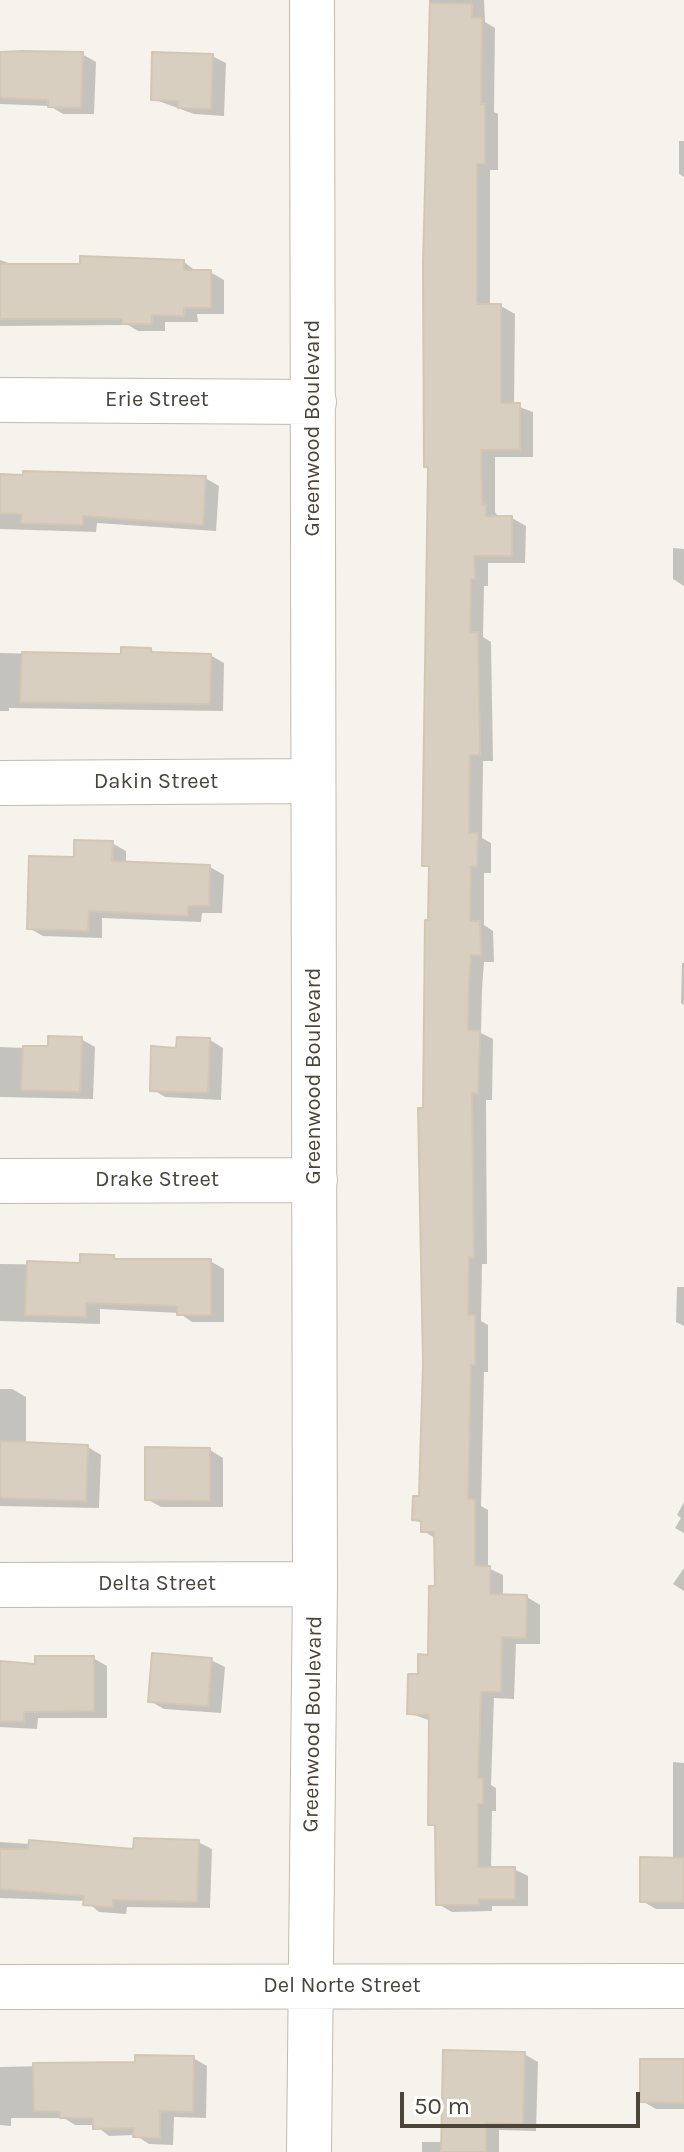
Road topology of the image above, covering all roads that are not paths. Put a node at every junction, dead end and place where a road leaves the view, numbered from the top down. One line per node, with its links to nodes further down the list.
1 (312, 0): 3 (street, Greenwood Boulevard)
2 (0, 400): 3 (street, Erie Street)
3 (314, 402): 4 (street, Greenwood Boulevard)
4 (311, 781): 5 (street, Dakin Street); 6 (street, Greenwood Boulevard)
5 (0, 783)
6 (315, 1180): 7 (street, Drake Street); 8 (street, Greenwood Boulevard)
7 (0, 1181)
8 (315, 1584): 9 (street, Delta Street); 10 (street, Greenwood Boulevard)
9 (0, 1585)
10 (309, 1986): 11 (street, Del Norte Street); 12 (street, Del Norte Street); 13 (street, Greenwood Boulevard)
11 (684, 1986)
12 (0, 1987)
13 (309, 2152)

